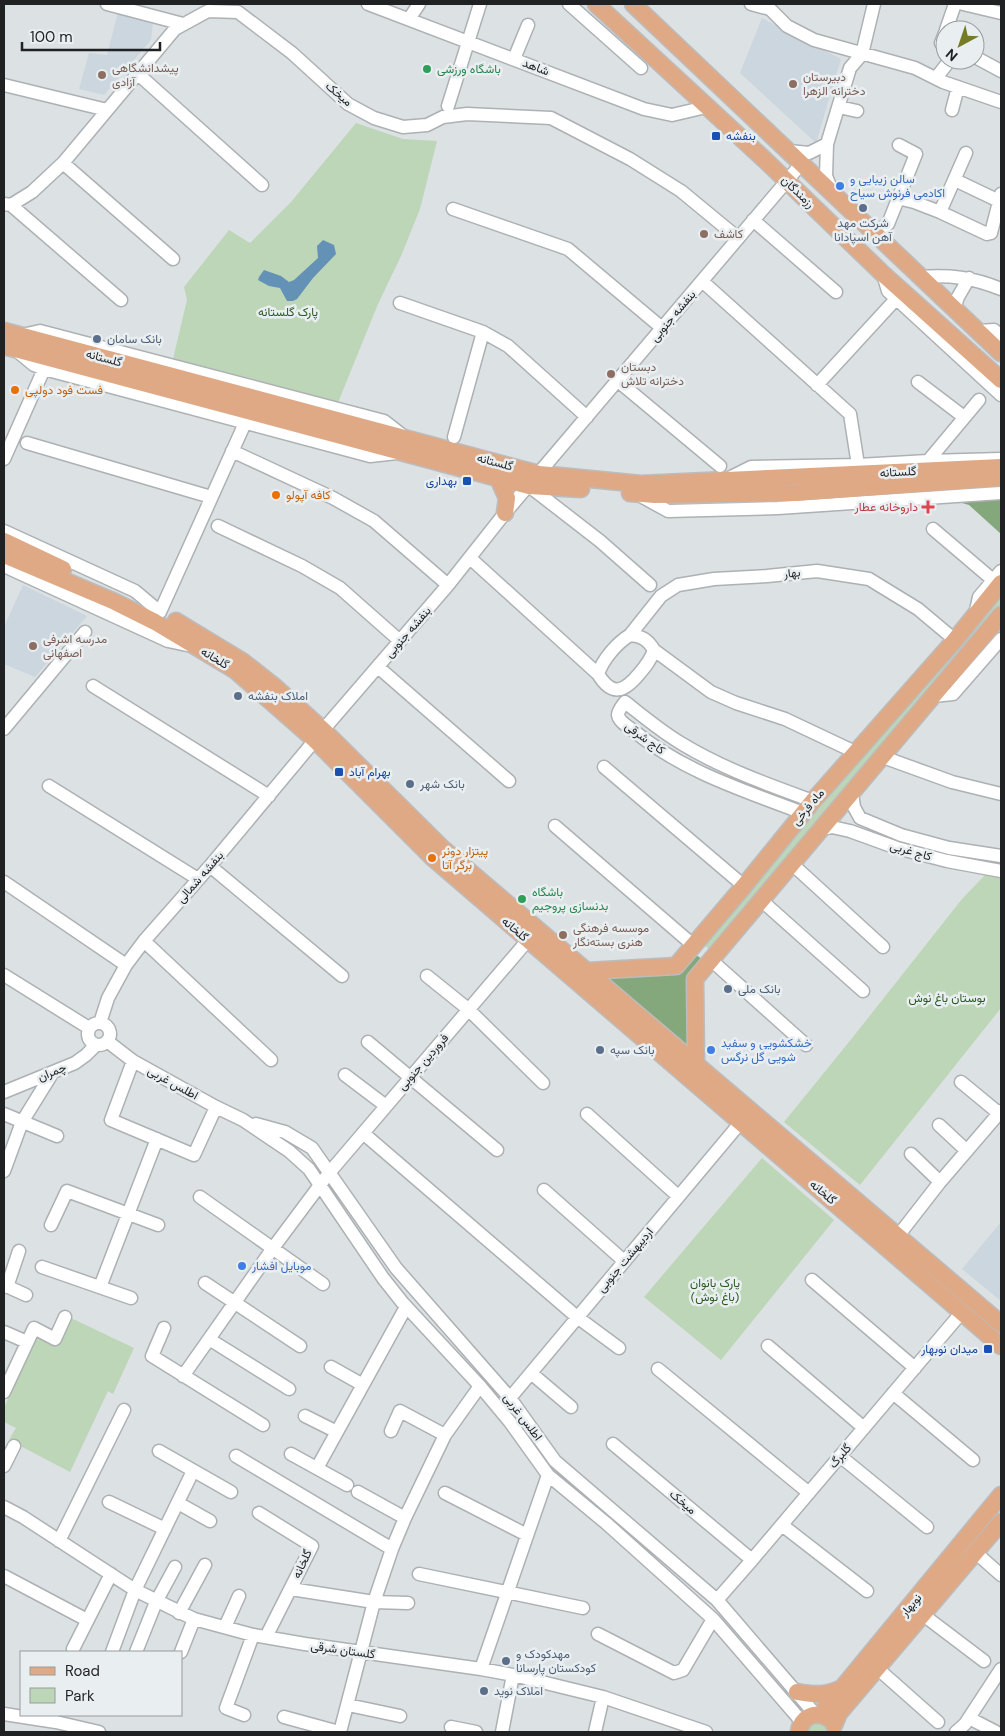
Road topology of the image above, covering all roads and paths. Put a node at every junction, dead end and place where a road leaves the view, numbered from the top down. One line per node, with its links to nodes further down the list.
1 (107, 4): 17 (street)
2 (370, 4): 15 (street, شاهد)
3 (419, 4): 15 (street)
4 (480, 4): 19 (street)
5 (569, 4): 23 (street)
6 (596, 4): 32 (main road, رزمندگان)
7 (635, 4): 39 (main road, رزمندگان)
8 (751, 4): 13 (street)
9 (874, 4): 20 (street)
10 (955, 4): 16 (street)
11 (963, 4): 12 (street)
12 (983, 6): 14 (street)
13 (771, 7): 20 (street)
14 (1001, 13)
15 (410, 18): 19 (street, شاهد)
16 (949, 20)
17 (183, 24): 26 (street, میخک); 54 (street, میخک)
18 (528, 25): 21 (street)
19 (469, 41): 21 (street, شاهد); 31 (street)
20 (862, 54): 27 (street); 33 (street)
21 (514, 58): 32 (street, شاهد)
22 (985, 62): 25 (street)
23 (641, 68)
24 (942, 70): 27 (street)
25 (1001, 71)
26 (138, 74): 34 (street, میخک); 45 (street)
27 (936, 78): 29 (street)
28 (4, 85): 34 (street)
29 (958, 87): 30 (street); 35 (street)
30 (1001, 102)
31 (448, 106)
32 (706, 107): 44 (main road, رزمندگان)
33 (839, 107): 36 (street); 37 (street)
34 (107, 110): 41 (street, میخک)
35 (952, 110)
36 (857, 111)
37 (827, 144): 39 (street); 46 (street)
38 (899, 145): 47 (street)
39 (789, 151): 42 (main road, رزمندگان)
40 (966, 153): 43 (street)
41 (63, 163): 49 (street, میخک); 55 (street)
42 (802, 163): 44 (street, بنفشه جنوبی); 46 (main road, رزمندگان)
43 (955, 180): 48 (street); 51 (street)
44 (787, 181): 52 (street, بنفشه جنوبی); 56 (main road, رزمندگان)
45 (262, 185)
46 (833, 194): 53 (main road, رزمندگان)
47 (898, 198): 51 (street); 53 (street)
48 (1000, 198): 51 (street)
49 (7, 205): 63 (street)
50 (453, 209): 66 (street)
51 (940, 212)
52 (753, 220): 54 (street, بنفشه جنوبی); 61 (street)
53 (874, 233): 57 (main road, رزمندگان)
54 (738, 238): 59 (street, بنفشه جنوبی)
55 (173, 259)
56 (883, 274): 62 (street); 74 (main road, رزمندگان)
57 (919, 277): 58 (street); 65 (main road, رزمندگان)
58 (969, 278): 60 (street); 65 (street)
59 (702, 281): 66 (street, بنفشه جنوبی); 77 (street)
60 (1001, 289)
61 (836, 292)
62 (896, 299): 77 (street); 78 (street)
63 (121, 300)
64 (400, 303): 69 (street)
65 (954, 309): 68 (main road, رزمندگان)
66 (662, 328): 75 (street, بنفشه جنوبی)
67 (4, 331): 71 (main road, گلستانه)
68 (978, 331): 70 (street); 72 (main road, رزمندگان)
69 (483, 332): 80 (street); 83 (street)
70 (1001, 336)
71 (13, 343): 73 (street); 85 (main road, گلستانه); 85 (street)
72 (1001, 353)
73 (44, 368): 82 (street); 87 (street)
74 (1001, 380)
75 (618, 381): 80 (street, بنفشه جنوبی); 92 (street)
76 (918, 382): 81 (street)
77 (817, 385): 90 (street)
78 (1001, 395)
79 (979, 400): 81 (street)
80 (587, 416): 95 (street, بنفشه جنوبی)
81 (964, 417): 89 (street)
82 (245, 423): 85 (street); 86 (street)
83 (454, 437)
84 (27, 443): 98 (street)
85 (406, 446): 93 (main road, گلستانه); 95 (main road, گلستانه)
86 (232, 451): 98 (street); 108 (street)
87 (4, 459)
88 (1001, 459): 89 (street)
89 (928, 461): 90 (street)
90 (858, 465): 92 (street)
91 (1001, 467): 92 (main road, گلستانه)
92 (722, 473): 95 (main road, گلستانه)
93 (498, 478): 95 (main road, گلستانه); 99 (main road)
94 (1001, 478): 97 (main road, گلستانه)
95 (534, 480): 97 (main road, گلستانه); 99 (street, بنفشه جنوبی); 109 (street)
96 (1001, 493): 97 (street)
97 (636, 494)
98 (211, 497): 110 (street)
99 (505, 513): 105 (street, بنفشه جنوبی)
100 (218, 526): 115 (street)
101 (934, 529): 107 (street)
102 (4, 531): 110 (street)
103 (4, 541): 110 (main road, گلخانه)
104 (4, 555): 116 (main road, گلخانه)
105 (470, 558): 108 (street, بنفشه جنوبی); 120 (street)
106 (4, 566): 116 (street)
107 (999, 578): 114 (main road, ماه فرخی)
108 (448, 585): 115 (street, بنفشه جنوبی)
109 (650, 585)
110 (160, 612): 124 (main road, گلخانه)
111 (1001, 616): 122 (main road, ماه فرخی)
112 (85, 632): 123 (street)
113 (630, 635): 114 (street, بهار); 118 (street); 120 (street)
114 (955, 640): 125 (main road, ماه فرخی)
115 (400, 641): 119 (street, بنفشه جنوبی)
116 (199, 648): 124 (main road, گلخانه)
117 (998, 648): 122 (street)
118 (654, 650): 120 (street); 125 (street)
119 (378, 666): 124 (street, بنفشه جنوبی); 128 (street)
120 (598, 674)
121 (93, 686): 132 (street)
122 (933, 696): 126 (main road, ماه فرخی)
123 (4, 729)
124 (319, 735): 132 (street, بنفشه شمالی); 146 (main road, گلخانه); 152 (main road, گلخانه)
125 (857, 753): 133 (main road, ماه فرخی)
126 (883, 756): 130 (main road, ماه فرخی); 131 (street)
127 (604, 767): 144 (street)
128 (509, 781)
129 (49, 786): 142 (street)
130 (852, 793): 134 (street); 136 (main road, ماه فرخی)
131 (1001, 794)
132 (269, 796): 140 (street, بنفشه شمالی)
133 (808, 807): 133 (street, کاج شرقی); 144 (main road, ماه فرخی)
134 (860, 818): 137 (street); 138 (street, کاج غربی)
135 (555, 826): 148 (street)
136 (822, 829): 137 (street, کاج غربی); 139 (main road, ماه فرخی)
137 (850, 831): 141 (street, کاج غربی)
138 (1001, 856)
139 (792, 864): 145 (main road, ماه فرخی); 149 (street)
140 (210, 866): 142 (street, بنفشه شمالی); 154 (street)
141 (1001, 871)
142 (198, 879): 147 (street, بنفشه شمالی)
143 (4, 882): 151 (street)
144 (744, 886): 148 (main road, ماه فرخی)
145 (761, 900): 150 (main road, ماه فرخی); 156 (street)
146 (528, 940): 157 (street, فروردین جنوبی); 178 (main road, گلخانه)
147 (144, 941): 151 (street, بنفشه شمالی); 163 (street)
148 (693, 945): 150 (main road); 152 (main road, ماه فرخی)
149 (883, 947)
150 (711, 960): 161 (street); 164 (main road, ماه فرخی)
151 (126, 965): 158 (street, بنفشه شمالی)
152 (587, 971): 164 (main road, گلخانه)
153 (4, 975): 158 (street)
154 (342, 976)
155 (427, 976): 157 (street)
156 (863, 991)
157 (468, 1009): 167 (street, فروردین جنوبی); 169 (street)
158 (95, 1025): 160 (street); 160 (street)
159 (368, 1042): 167 (street)
160 (102, 1043): 162 (street, اطلس غربی); 165 (street, چمران)
161 (806, 1045)
162 (133, 1060): 172 (street, اطلس غربی); 182 (street)
163 (271, 1060)
164 (696, 1063): 196 (main road, گلخانه)
165 (53, 1072): 170 (street, چمران); 177 (street)
166 (345, 1075): 171 (street)
167 (410, 1077): 171 (street, فروردین جنوبی); 183 (street)
168 (961, 1082): 173 (street)
169 (543, 1083)
170 (4, 1092)
171 (386, 1106): 180 (street, فروردین جنوبی)
172 (216, 1107): 176 (street, اطلس غربی); 182 (street)
173 (1001, 1113): 184 (street)
174 (4, 1114): 177 (street)
175 (587, 1114): 192 (street)
176 (243, 1120): 187 (street, اطلس غربی); 189 (street, اطلس غربی)
177 (22, 1122): 181 (street); 186 (street)
178 (741, 1122): 192 (street, اردیبهشت جنوبی); 210 (main road, گلخانه)
179 (939, 1125): 184 (street)
180 (362, 1133): 187 (street, فروردین جنوبی); 212 (street)
181 (57, 1136)
182 (156, 1139): 193 (street)
183 (497, 1150)
184 (967, 1151): 188 (street)
185 (911, 1154): 188 (street)
186 (4, 1172)
187 (329, 1173): 189 (street, فروردین جنوبی); 232 (street, اطلس غربی)
188 (940, 1182): 196 (street)
189 (320, 1185): 197 (street, فروردین جنوبی); 209 (street, اطلس غربی)
190 (544, 1190): 199 (street)
191 (200, 1196): 197 (street)
192 (678, 1196): 199 (street, اردیبهشت جنوبی)
193 (128, 1213): 194 (street); 195 (street); 205 (street)
194 (51, 1225)
195 (158, 1225)
196 (898, 1236): 213 (main road, گلخانه)
197 (273, 1248): 203 (street); 208 (street, فروردین جنوبی)
198 (20, 1251): 204 (street)
199 (624, 1261): 212 (street, اردیبهشت جنوبی)
200 (42, 1267): 205 (street)
201 (812, 1280): 223 (street)
202 (205, 1283): 208 (street)
203 (322, 1284)
204 (5, 1286): 206 (street)
205 (100, 1287): 207 (street)
206 (26, 1295)
207 (131, 1298)
208 (234, 1303): 216 (street, فروردین جنوبی); 218 (street)
209 (406, 1307): 227 (street); 228 (street, اطلس غربی)
210 (962, 1312): 220 (main road, گلخانه); 223 (street, گلبرگ)
211 (65, 1317): 217 (street)
212 (577, 1317): 221 (street); 225 (street, اردیبهشت جنوبی)
213 (1001, 1324)
214 (164, 1328): 226 (street)
215 (4, 1332): 217 (street)
216 (209, 1339): 226 (street, فروردین جنوبی); 229 (street)
217 (27, 1342): 230 (street)
218 (300, 1346)
219 (768, 1346): 237 (street)
220 (1001, 1346)
221 (619, 1348)
222 (331, 1368): 227 (street)
223 (915, 1368): 231 (street, گلبرگ)
224 (658, 1369): 255 (street)
225 (531, 1373): 232 (street, اردیبهشت جنوبی); 233 (street)
226 (183, 1376): 236 (street)
227 (363, 1385): 239 (street)
228 (480, 1386): 240 (street); 251 (street, اطلس غربی)
229 (289, 1389)
230 (4, 1392)
231 (893, 1393): 237 (street, گلبرگ); 247 (street)
232 (510, 1398): 284 (street, اطلس غربی)
233 (571, 1407)
234 (124, 1410): 269 (street)
235 (305, 1416): 239 (street)
236 (263, 1425)
237 (864, 1428): 246 (street, گلبرگ)
238 (391, 1431): 240 (street)
239 (337, 1432): 249 (street)
240 (445, 1436): 262 (street)
241 (613, 1444): 272 (street, میخک)
242 (14, 1446): 248 (street)
243 (159, 1452): 250 (street)
244 (291, 1454): 249 (street)
245 (236, 1456): 270 (street)
246 (840, 1456): 255 (street, گلبرگ); 266 (street)
247 (973, 1460)
248 (4, 1466)
249 (317, 1468): 252 (street)
250 (193, 1471): 253 (street); 259 (street)
251 (548, 1475): 268 (street); 292 (street, اطلس غربی)
252 (346, 1485)
253 (231, 1492)
254 (358, 1492): 262 (street)
255 (809, 1492): 265 (street, گلبرگ)
256 (446, 1493): 268 (street)
257 (1001, 1495): 307 (main road, نوبهار)
258 (109, 1502): 267 (street)
259 (178, 1503): 263 (street); 267 (street)
260 (4, 1507): 269 (street, گلستان شرقی)
261 (259, 1513): 279 (street, گلخانه)
262 (405, 1518): 270 (street)
263 (210, 1522)
264 (1001, 1522): 271 (main road, نوبهار)
265 (782, 1525): 272 (street, گلبرگ); 281 (street)
266 (927, 1526)
267 (165, 1529): 280 (street)
268 (526, 1535): 282 (street)
269 (59, 1540): 275 (street, گلستان شرقی)
270 (392, 1549): 286 (street)
271 (975, 1552): 277 (street); 290 (main road, نوبهار)
272 (752, 1560): 284 (street, گلبرگ)
273 (205, 1565): 289 (street)
274 (175, 1567): 285 (street)
275 (111, 1574): 280 (street, گلستان شرقی); 293 (street)
276 (418, 1574): 282 (street)
277 (1001, 1575)
278 (4, 1576): 293 (street)
279 (290, 1588): 286 (street); 296 (street, گلخانه)
280 (135, 1590): 285 (street, گلستان شرقی); 298 (street)
281 (867, 1591)
282 (508, 1592): 288 (street); 304 (street)
283 (239, 1596): 294 (street)
284 (717, 1600): 308 (street, اطلس غربی)
285 (156, 1602): 289 (street, گلستان شرقی); 299 (street)
286 (374, 1602): 287 (street); 301 (street)
287 (408, 1604)
288 (583, 1608)
289 (179, 1613): 291 (street, گلستان شرقی)
290 (922, 1614): 302 (street); 303 (main road, نوبهار)
291 (194, 1619): 294 (street, گلستان شرقی); 300 (street)
292 (713, 1619): 295 (street); 316 (street, اطلس غربی)
293 (87, 1620): 297 (street)
294 (225, 1628): 296 (street, گلستان شرقی)
295 (598, 1634)
296 (260, 1636): 301 (street, گلستان شرقی); 312 (street, گلخانه)
297 (73, 1649)
298 (112, 1651)
299 (136, 1651)
300 (181, 1651)
301 (362, 1653): 304 (street, گلستان شرقی); 310 (street)
302 (984, 1661)
303 (877, 1668): 317 (street); 319 (main road, نوبهار)
304 (481, 1669): 306 (street, گلستان شرقی)
305 (1001, 1671): 315 (street)
306 (513, 1675): 309 (street, گلستان شرقی); 323 (street)
307 (840, 1689): 308 (main road); 316 (main road, نوبهار)
308 (796, 1692): 316 (street, اطلس غربی)
309 (603, 1697): 324 (street); 325 (street, گلستان شرقی)
310 (348, 1705): 313 (street); 321 (street)
311 (4, 1714): 320 (street)
312 (244, 1715)
313 (400, 1716)
314 (284, 1717): 321 (street)
315 (969, 1718): 326 (street); 327 (street)
316 (809, 1721): 319 (main road)
317 (938, 1722)
318 (451, 1727): 322 (street)
319 (835, 1730)
320 (100, 1732)
321 (339, 1732)
322 (476, 1732)
323 (502, 1732)
324 (595, 1732)
325 (706, 1732)
326 (956, 1732)
327 (996, 1732)

